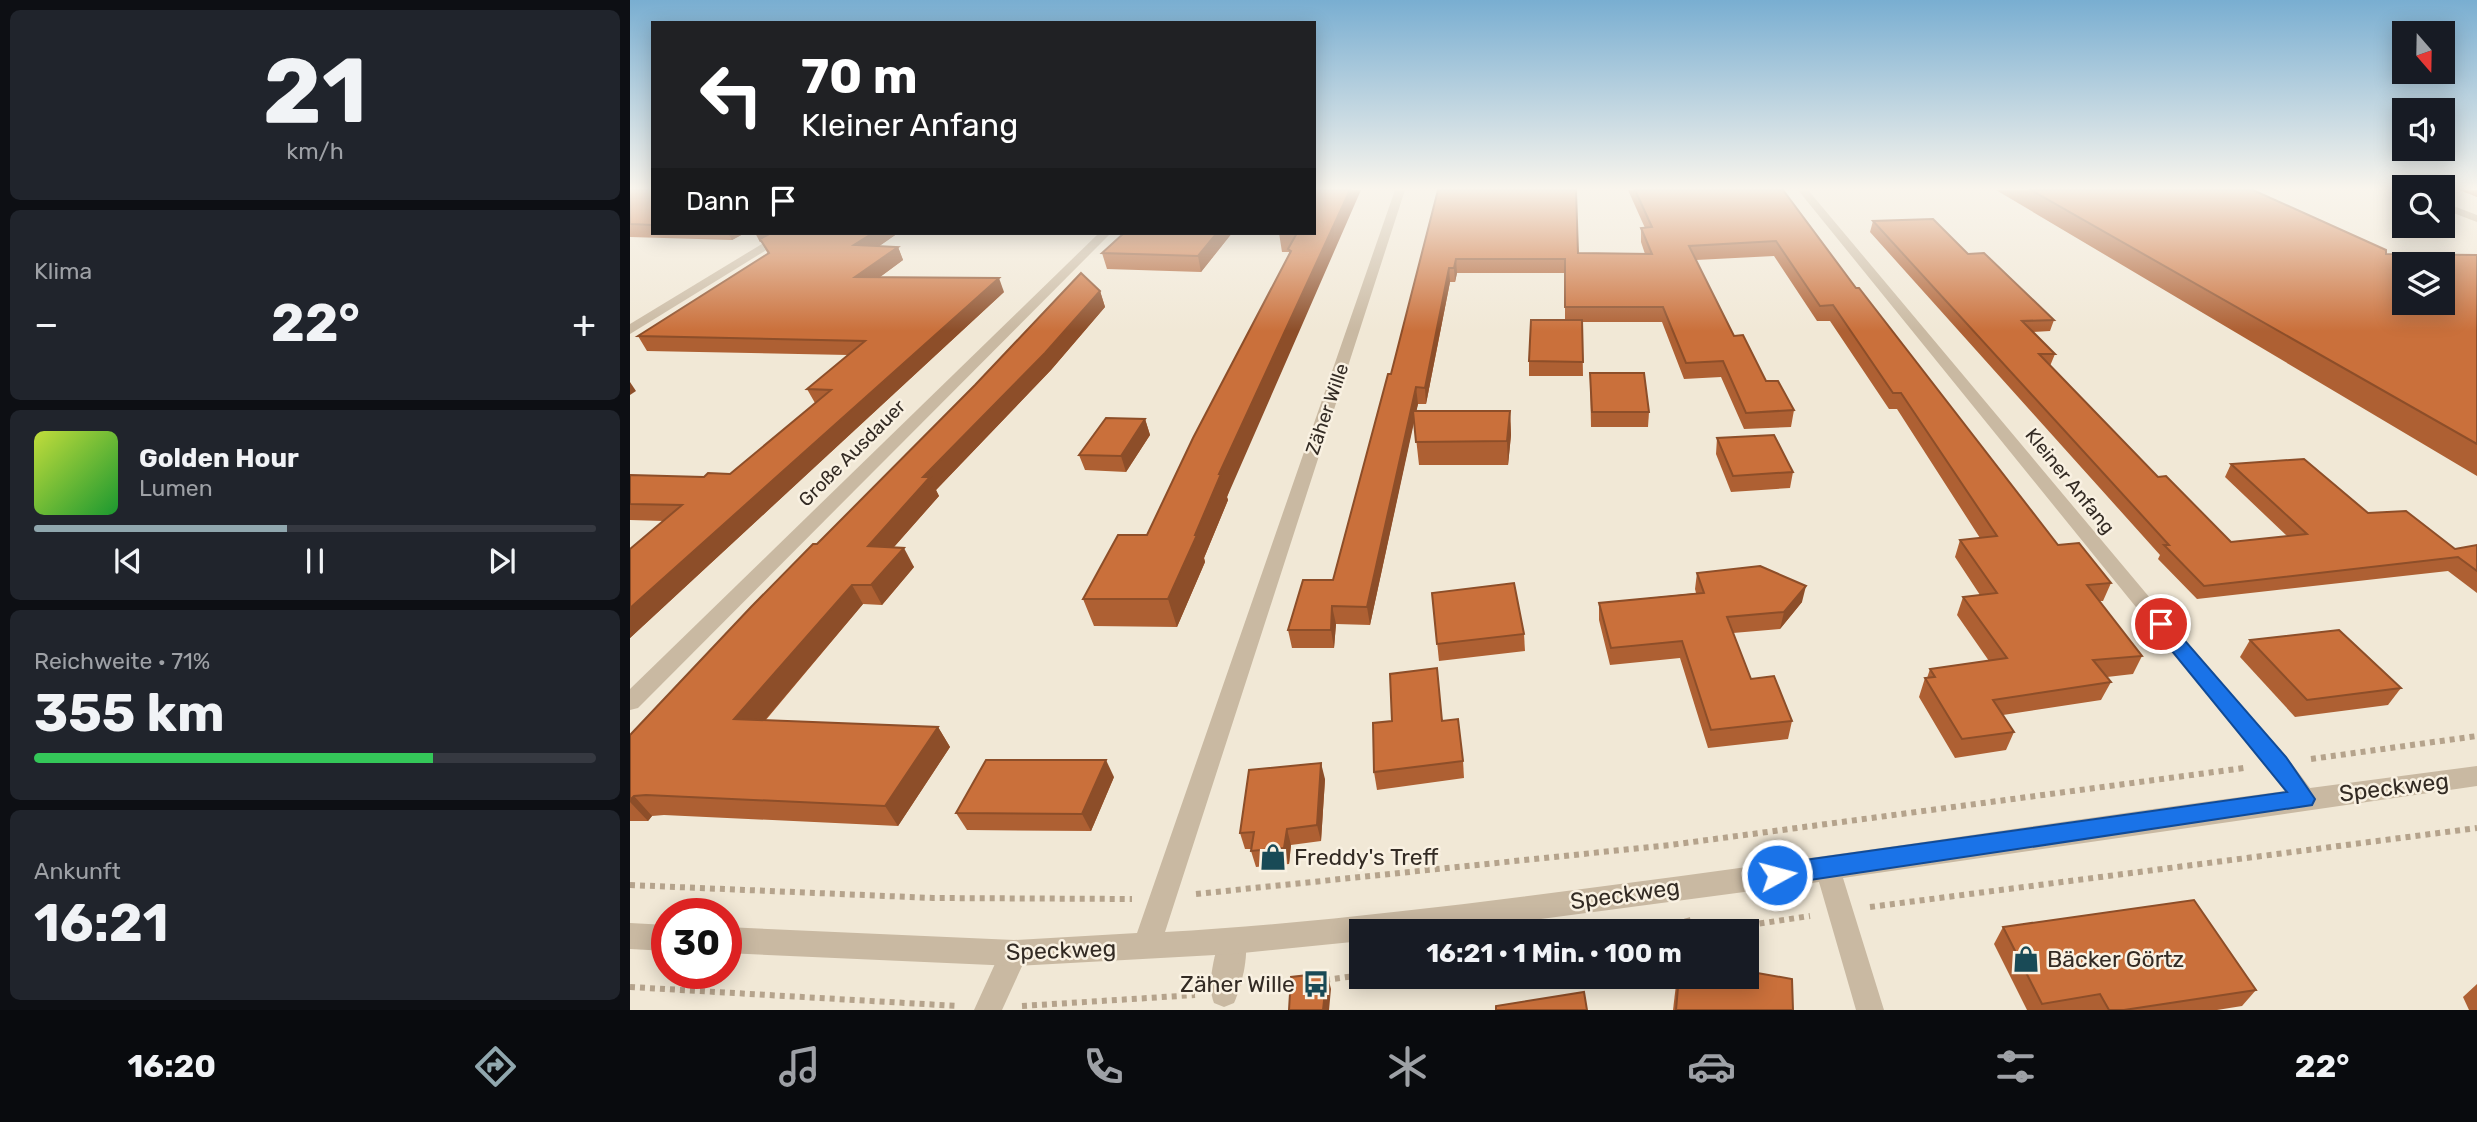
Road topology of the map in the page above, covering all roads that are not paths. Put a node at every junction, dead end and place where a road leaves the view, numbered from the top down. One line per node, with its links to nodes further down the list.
1 (781, 237): 5 (street)
2 (1101, 237): 6 (street, Große Ausdauer)
3 (1385, 237): 14 (street, Zäher Wille)
4 (1842, 237): 8 (street, Kleiner Anfang)
5 (630, 330)
6 (630, 702)
7 (2477, 776): 8 (street, Speckweg)
8 (2304, 799): 9 (street, Speckweg)
9 (1827, 869): 13 (street, Speckweg); 18 (street)
10 (630, 936): 11 (street)
11 (651, 937)
12 (742, 941): 15 (street, Speckweg)
13 (1233, 941): 14 (street, Speckweg); 16 (street)
14 (1146, 947): 15 (street, Speckweg)
15 (1014, 953): 17 (street)
16 (1224, 993)
17 (988, 1008)
18 (1876, 1009)

